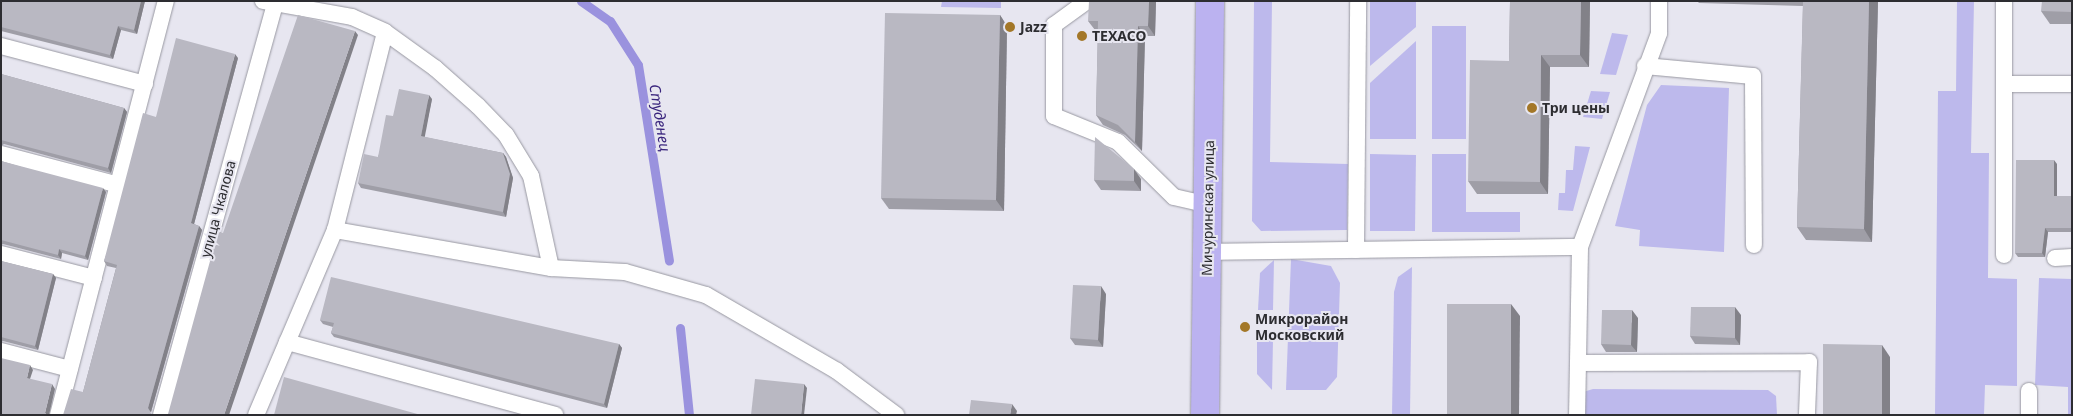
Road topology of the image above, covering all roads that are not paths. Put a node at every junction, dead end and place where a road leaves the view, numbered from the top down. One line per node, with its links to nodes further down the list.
1 (166, 1): 11 (lane)
2 (1087, 1): 16 (lane)
3 (1210, 1): 16 (main road, Мичуринская улица)
4 (1358, 1): 20 (lane)
5 (1659, 1): 10 (lane)
6 (2004, 1): 12 (lane)
7 (269, 3): 8 (lane); 34 (lane, улица Чкалова)
8 (385, 32): 17 (lane); 26 (lane)
9 (1, 46): 11 (lane)
10 (1645, 66): 18 (lane); 19 (lane)
11 (145, 84): 15 (lane)
12 (2004, 84): 13 (lane); 23 (lane)
13 (2072, 84)
14 (1, 154): 15 (lane)
15 (118, 186): 27 (lane)
16 (1210, 205): 21 (main road, Мичуринская улица)
17 (335, 230): 26 (lane); 28 (lane)
18 (1754, 244)
19 (1580, 247): 20 (lane); 30 (lane)
20 (1356, 250): 21 (lane)
21 (1207, 252): 38 (main road, Мичуринская улица)
22 (1, 254): 27 (lane)
23 (2004, 255)
24 (2072, 257): 25 (lane)
25 (2055, 258)
26 (551, 268): 37 (lane)
27 (94, 278): 31 (lane)
28 (287, 342): 35 (lane); 36 (lane)
29 (1, 351): 31 (lane)
30 (1578, 363): 39 (lane); 40 (lane)
31 (70, 369): 33 (lane)
32 (2029, 391): 41 (lane)
33 (58, 415)
34 (161, 415)
35 (256, 415)
36 (555, 415)
37 (896, 415)
38 (1205, 415)
39 (1577, 415)
40 (1807, 415)
41 (2029, 415)

